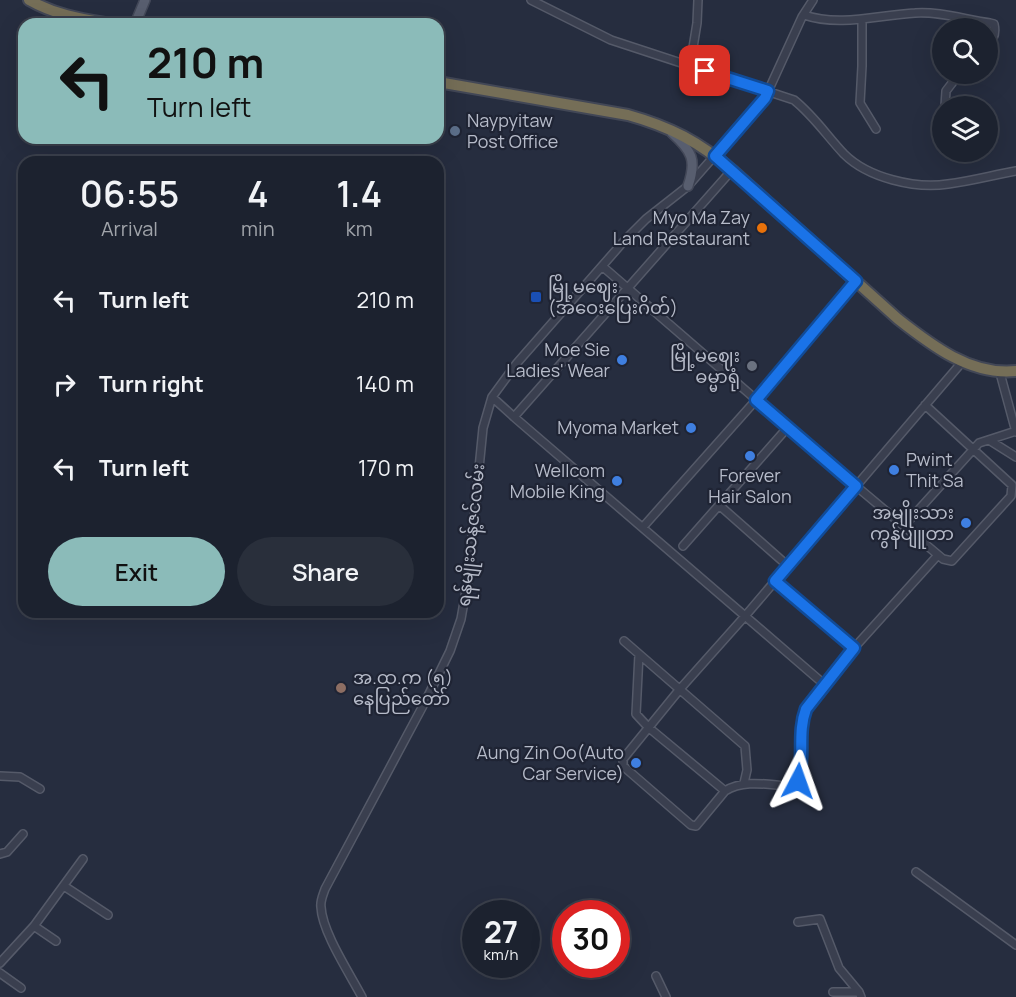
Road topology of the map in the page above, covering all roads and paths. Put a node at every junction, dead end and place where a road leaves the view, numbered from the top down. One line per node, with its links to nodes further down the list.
1 (29, 0): 7 (highway)
2 (145, 0): 8 (main road)
3 (531, 0): 11 (street)
4 (698, 0): 11 (street)
5 (813, 0): 6 (street, ရန်မျိုးသန့်ဇင်လမ်း)
6 (804, 15): 10 (street); 13 (street, ရန်မျိုးသန့်ဇင်လမ်း)
7 (79, 18)
8 (138, 18)
9 (957, 18): 10 (street)
10 (862, 19): 15 (street)
11 (690, 66): 13 (street)
12 (444, 83): 14 (highway)
13 (768, 91): 16 (street, ရန်မျိုးသန့်ဇင်လမ်း); 18 (street)
14 (663, 126): 16 (highway); 19 (main road)
15 (876, 129)
16 (715, 156): 17 (highway); 19 (street, ရန်မျိုးသန့်ဇင်လမ်း)
17 (732, 170): 21 (highway); 22 (street)
18 (1016, 171)
19 (688, 186): 20 (street, ရန်မျိုးသန့်ဇင်လမ်း)
20 (602, 266): 22 (street); 26 (street, ရန်မျိုးသန့်ဇင်လမ်း)
21 (856, 281): 23 (highway); 27 (street)
22 (627, 288): 27 (street); 29 (street)
23 (963, 361): 25 (highway); 28 (street)
24 (1016, 371): 25 (highway)
25 (1000, 373): 31 (street)
26 (492, 397): 29 (street); 70 (street, ရန်မျိုးသန့်ဇင်လမ်း)
27 (756, 400): 30 (street); 38 (street)
28 (925, 405): 33 (street); 35 (street)
29 (514, 417): 38 (street)
30 (788, 427): 35 (street); 36 (street)
31 (1016, 431): 32 (street)
32 (989, 440): 33 (street); 34 (street)
33 (972, 449): 37 (street); 40 (street)
34 (1016, 457)
35 (856, 486): 37 (street); 41 (street)
36 (719, 505): 39 (street); 41 (street)
37 (904, 526): 40 (street)
38 (643, 527): 43 (street)
39 (683, 546)
40 (938, 555): 45 (street)
41 (788, 566): 42 (street)
42 (775, 581): 43 (street); 45 (street)
43 (746, 615): 47 (street); 48 (street)
44 (624, 641): 46 (street)
45 (854, 648): 47 (street)
46 (639, 654): 48 (street); 49 (street)
47 (825, 685): 51 (street)
48 (680, 689): 49 (street); 51 (street)
49 (648, 727): 53 (street); 53 (street)
50 (0, 776): 52 (street)
51 (744, 783): 53 (street)
52 (40, 789)
53 (725, 791)
54 (22, 834): 55 (street)
55 (0, 854)
56 (83, 859): 58 (street)
57 (916, 872): 63 (street)
58 (64, 886): 59 (street); 61 (street)
59 (108, 915)
60 (798, 922): 69 (street)
61 (34, 926): 62 (street); 64 (street)
62 (56, 941)
63 (1016, 945)
64 (0, 963)
65 (0, 972): 67 (street)
66 (656, 975): 71 (street)
67 (21, 988)
68 (833, 992): 69 (street)
69 (860, 994)
70 (362, 997)
71 (666, 997)

